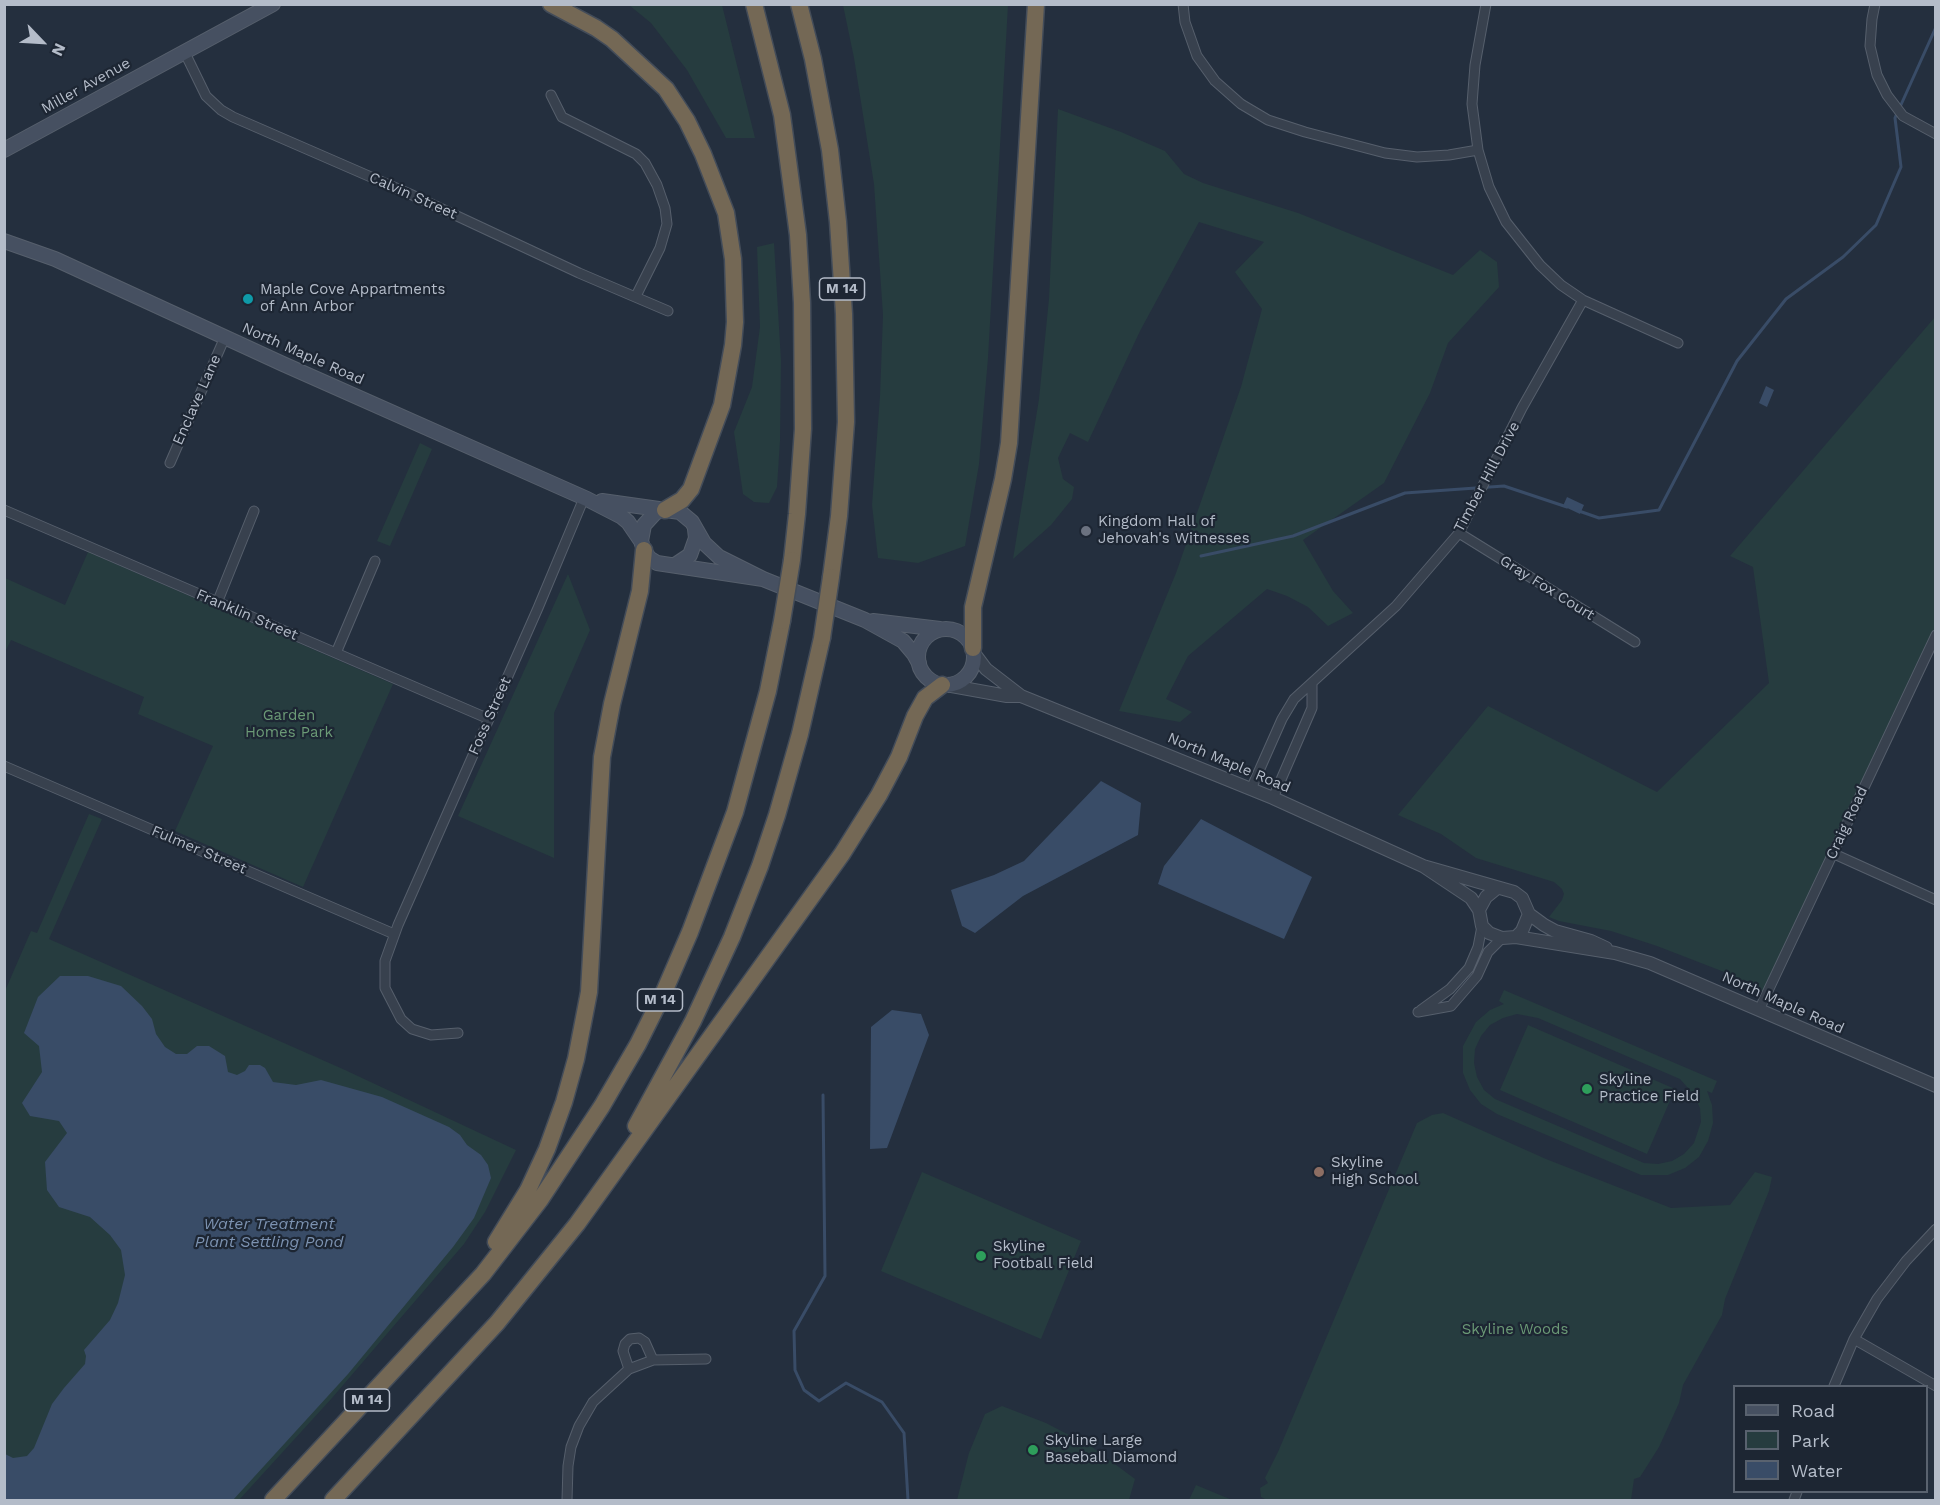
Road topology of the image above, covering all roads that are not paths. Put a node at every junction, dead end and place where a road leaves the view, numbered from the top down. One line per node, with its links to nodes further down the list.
1 (273, 4): 9 (main road, Miller Avenue)
2 (551, 4): 23 (highway)
3 (754, 4): 62 (highway, M 14, bridge)
4 (799, 4): 60 (highway, M 14, bridge)
5 (1036, 4): 36 (highway)
6 (1183, 4): 13 (street)
7 (1486, 4): 13 (street)
8 (1875, 4): 11 (street)
9 (185, 53): 12 (main road, Miller Avenue); 15 (street, Calvin Street)
10 (551, 95): 15 (street)
11 (1935, 134)
12 (4, 150)
13 (1478, 150): 16 (street)
14 (4, 240): 18 (main road, North Maple Road)
15 (636, 296): 17 (street, Calvin Street)
16 (1583, 300): 19 (street); 26 (street, Timber Hill Drive)
17 (668, 311)
18 (225, 337): 20 (street, Enclave Lane); 21 (main road, North Maple Road)
19 (1678, 343)
20 (170, 463)
21 (585, 498): 23 (main road, North Maple Road); 27 (main road, North Maple Road); 42 (street, Foss Street)
22 (4, 510): 31 (street, Franklin Street)
23 (664, 510): 25 (main road, North Maple Road); 27 (main road)
24 (254, 511): 31 (street)
25 (695, 530): 29 (main road); 30 (main road, North Maple Road)
26 (1459, 533): 35 (street, Gray Fox Court); 39 (street, Timber Hill Drive)
27 (642, 546): 29 (main road, North Maple Road); 62 (highway)
28 (375, 561): 37 (street)
29 (675, 565): 30 (main road, North Maple Road)
30 (763, 579): 32 (main road, North Maple Road)
31 (217, 603): 37 (street, Franklin Street)
32 (865, 620): 33 (main road, North Maple Road); 38 (main road, North Maple Road)
33 (942, 629): 36 (main road); 38 (main road)
34 (1935, 635): 46 (street, Craig Road)
35 (1635, 642)
36 (973, 650): 40 (main road); 41 (street, North Maple Road)
37 (336, 653): 42 (street, Franklin Street)
38 (918, 663): 40 (main road)
39 (1312, 684): 44 (street, Timber Hill Drive); 45 (street)
40 (944, 685): 41 (street, North Maple Road); 60 (highway)
41 (1021, 696): 44 (street, North Maple Road)
42 (489, 718): 53 (street, Foss Street)
43 (4, 766): 53 (street, Fulmer Street)
44 (1251, 789): 45 (street, North Maple Road)
45 (1273, 798): 47 (street, North Maple Road)
46 (1832, 853): 49 (street); 57 (street, Craig Road)
47 (1423, 866): 48 (street, North Maple Road); 50 (street, North Maple Road)
48 (1497, 888): 50 (street); 51 (street)
49 (1935, 900)
50 (1479, 910): 52 (street)
51 (1529, 914): 54 (street); 56 (street, North Maple Road)
52 (1482, 926): 55 (street); 55 (street)
53 (394, 934): 58 (street, Foss Street)
54 (1516, 937): 55 (street); 56 (street, North Maple Road)
55 (1502, 939)
56 (1615, 953): 57 (street, North Maple Road)
57 (1759, 1010): 59 (street, North Maple Road)
58 (458, 1033)
59 (1935, 1086)
60 (577, 1224): 70 (highway, M 14)
61 (1935, 1229): 63 (street)
62 (435, 1327): 69 (highway, M 14)
63 (1854, 1339): 67 (street); 68 (street)
64 (706, 1359): 65 (street)
65 (653, 1360): 66 (street); 66 (street)
66 (629, 1369): 71 (street)
67 (1834, 1385)
68 (1935, 1386)
69 (273, 1500)
70 (333, 1500)
71 (567, 1500)

